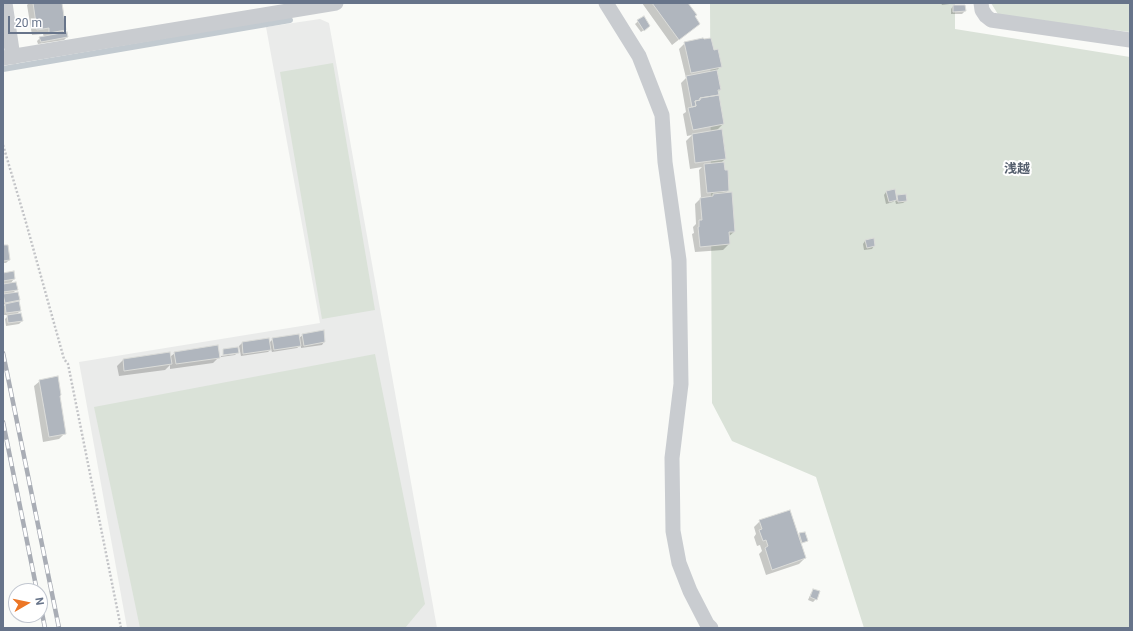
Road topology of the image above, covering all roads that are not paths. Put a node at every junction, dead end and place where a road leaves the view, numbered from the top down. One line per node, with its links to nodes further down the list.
1 (5, 3): 6 (street)
2 (336, 3): 6 (street)
3 (606, 3): 7 (street)
4 (981, 3): 5 (street)
5 (1130, 40)
6 (8, 57)
7 (711, 628)

